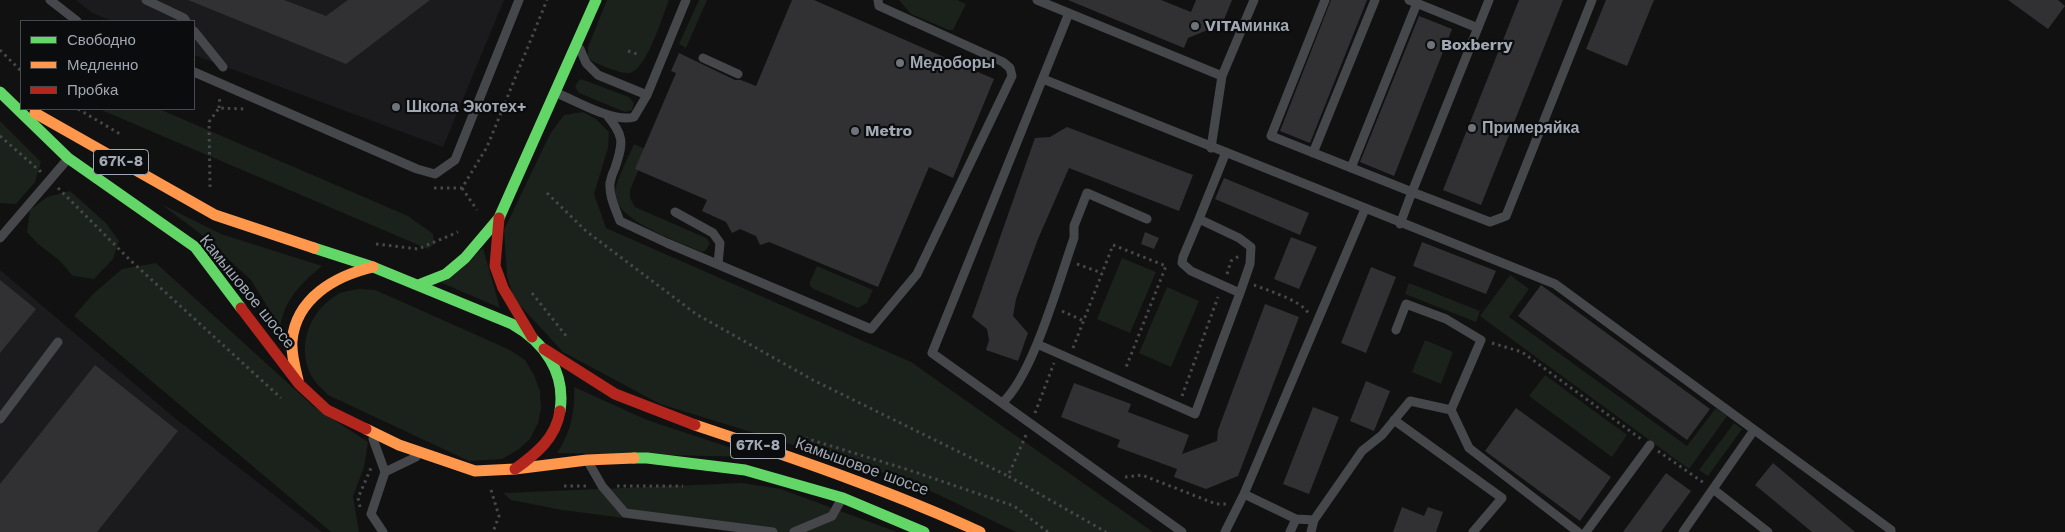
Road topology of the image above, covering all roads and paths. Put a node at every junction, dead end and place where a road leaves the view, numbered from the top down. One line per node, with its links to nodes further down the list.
1 (50, 0): 16 (lane)
2 (146, 0): 17 (lane)
3 (519, 0): 27 (lane)
4 (548, 0): 49 (path)
5 (596, 0): 20 (main road)
6 (686, 0): 33 (lane)
7 (878, 0): 66 (lane)
8 (1037, 0): 15 (lane)
9 (1254, 0): 29 (lane)
10 (1325, 0): 43 (lane)
11 (1374, 0): 43 (lane)
12 (1489, 0): 18 (lane)
13 (1592, 0): 50 (lane)
14 (1413, 2): 18 (lane); 45 (lane)
15 (1070, 14): 29 (lane); 30 (lane)
16 (76, 20)
17 (185, 20)
18 (1478, 28): 50 (lane)
19 (195, 31): 25 (lane)
20 (578, 42): 32 (main road); 33 (lane)
21 (0, 50): 26 (path)
22 (628, 50): 23 (path)
23 (637, 54)
24 (702, 58): 28 (lane)
25 (224, 67)
26 (20, 70)
27 (195, 72)
28 (738, 74)
29 (1222, 76): 41 (lane)
30 (1043, 79): 41 (lane); 89 (lane)
31 (1, 93): 34 (main road, Камышовое шоссе); 44 (main road, Камышовое шоссе)
32 (556, 93): 38 (lane); 57 (main road)
33 (647, 95): 38 (lane)
34 (20, 104)
35 (30, 110): 67 (main road, Камышовое шоссе / 67К-8)
36 (80, 110): 40 (path)
37 (250, 112): 47 (path)
38 (606, 114): 66 (lane)
39 (0, 136): 46 (path)
40 (124, 136)
41 (1211, 148): 42 (lane)
42 (1226, 152): 53 (lane); 59 (lane)
43 (1313, 153): 45 (lane)
44 (68, 158): 46 (lane); 87 (main road, Камышовое шоссе)
45 (1351, 168): 50 (lane)
46 (50, 180): 62 (lane); 88 (path)
47 (202, 187)
48 (433, 188): 49 (path)
49 (462, 188): 54 (path)
50 (1412, 192): 60 (lane)
51 (547, 193): 103 (path)
52 (481, 202): 54 (path)
53 (1365, 209): 60 (lane); 110 (lane)
54 (477, 210): 56 (path)
55 (675, 212): 66 (lane)
56 (473, 216)
57 (499, 218): 70 (main road); 78 (main road)
58 (1147, 219): 65 (lane)
59 (1199, 219): 64 (lane); 71 (lane)
60 (1400, 224): 95 (lane)
61 (464, 229): 63 (path)
62 (0, 238)
63 (372, 243)
64 (1251, 247): 69 (lane); 71 (path)
65 (1067, 260): 68 (path); 74 (lane)
66 (718, 264)
67 (373, 267): 70 (main road, Камышовое шоссе / 67К-8); 87 (main road, Камышовое шоссе)
68 (1102, 273): 76 (path); 86 (path)
69 (1245, 280): 73 (lane); 75 (path)
70 (418, 285): 78 (main road, Камышовое шоссе / 67К-8)
71 (1223, 286): 73 (lane); 90 (path)
72 (530, 289): 79 (path)
73 (1240, 294): 90 (lane)
74 (1050, 306): 76 (path); 82 (lane)
75 (1309, 316)
76 (1084, 320): 85 (path)
77 (1396, 330): 80 (lane)
78 (532, 337): 83 (main road, Камышовое шоссе / 67К-8)
79 (569, 339)
80 (1482, 340): 91 (lane); 98 (path)
81 (58, 342): 92 (lane)
82 (1037, 344): 84 (lane); 89 (lane)
83 (543, 348): 101 (main road, Камышовое шоссе); 120 (main road, Камышовое шоссе / 67К-8)
84 (1058, 353): 85 (lane); 94 (path)
85 (1069, 358): 86 (lane)
86 (1121, 381): 90 (lane)
87 (299, 384): 96 (main road, Камышовое шоссе)
88 (283, 400)
89 (1002, 403): 94 (lane)
90 (1178, 406)
91 (1451, 410): 93 (lane); 128 (lane)
92 (0, 419)
93 (1394, 420): 114 (lane); 127 (lane)
94 (1030, 424): 103 (path); 104 (lane)
95 (1754, 430): 109 (lane); 132 (lane)
96 (371, 431): 99 (main road, Камышовое шоссе); 102 (lane)
97 (804, 438): 121 (path)
98 (1650, 445): 109 (path); 129 (lane)
99 (422, 454): 101 (main road, Камышовое шоссе); 102 (lane)
100 (587, 460): 101 (main road, Камышовое шоссе); 106 (lane); 111 (main road, Камышовое шоссе)
101 (515, 469)
102 (384, 472): 115 (lane)
103 (1008, 476): 122 (path)
104 (1111, 481): 112 (path); 123 (lane)
105 (556, 486): 106 (path)
106 (602, 486): 107 (path); 117 (lane)
107 (691, 486)
108 (500, 487): 116 (path)
109 (1713, 489): 130 (lane); 131 (lane)
110 (1244, 494): 113 (lane); 124 (lane)
111 (843, 498): 118 (lane); 119 (main road, Камышовое шоссе)
112 (1232, 500)
113 (1296, 519): 114 (lane); 125 (lane)
114 (1314, 520): 126 (lane)
115 (383, 532)
116 (493, 532)
117 (772, 532)
118 (794, 532)
119 (924, 532)
120 (980, 532)
121 (1048, 532)
122 (1106, 532)
123 (1182, 532)
124 (1225, 532)
125 (1290, 532)
126 (1311, 532)
127 (1473, 532)
128 (1578, 532)
129 (1586, 532)
130 (1683, 532)
131 (1768, 532)
132 (1891, 532)

